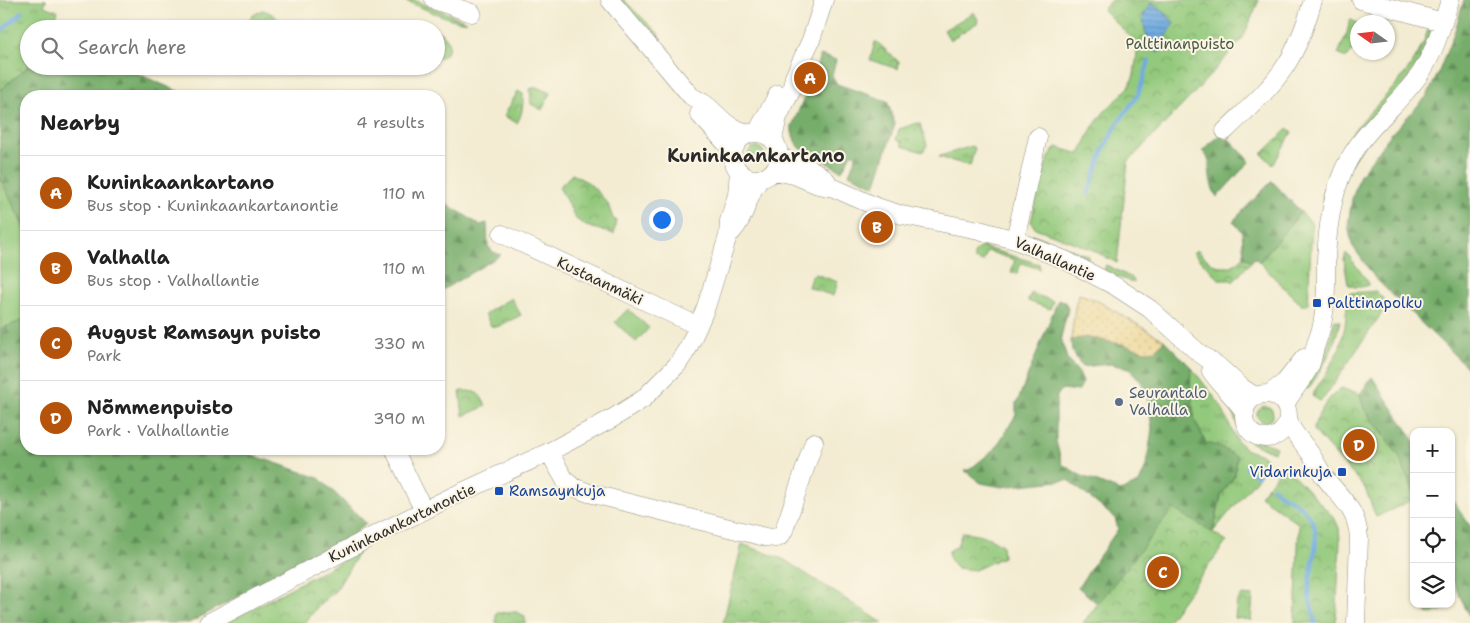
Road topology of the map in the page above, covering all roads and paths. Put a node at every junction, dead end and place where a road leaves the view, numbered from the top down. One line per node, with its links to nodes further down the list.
1 (434, 0): 7 (street)
2 (610, 0): 9 (street)
3 (824, 0): 11 (street)
4 (1313, 0): 10 (street)
5 (1360, 0): 8 (street)
6 (1450, 0): 8 (street)
7 (472, 14)
8 (1443, 22): 20 (street)
9 (691, 96): 11 (street); 13 (street)
10 (1225, 131)
11 (760, 135): 13 (street); 14 (street)
12 (1038, 137): 18 (street)
13 (733, 151): 15 (street)
14 (771, 169): 15 (street); 17 (street, Kuninkaankartanontie); 18 (street, Valhallantie)
15 (739, 171): 17 (street, Kuninkaankartanontie)
16 (502, 234): 19 (street, Kustaanmäki)
17 (728, 236): 19 (street, Kuninkaankartanontie)
18 (1015, 240): 21 (street, Valhallantie)
19 (698, 326): 27 (street, Kuninkaankartanontie)
20 (1316, 344): 22 (street); 23 (street)
21 (1199, 353): 22 (street, Valhallantie); 24 (street, Valhallantie)
22 (1262, 395): 23 (street); 24 (street)
23 (1287, 412): 25 (street); 29 (street)
24 (1245, 413): 25 (street)
25 (1274, 436): 29 (street)
26 (814, 442): 27 (street)
27 (549, 452): 30 (street, Kuninkaankartanontie)
28 (397, 455): 30 (street)
29 (1324, 475): 32 (street)
30 (424, 510): 31 (street, Kuninkaankartanontie)
31 (208, 623)
32 (1356, 623)

